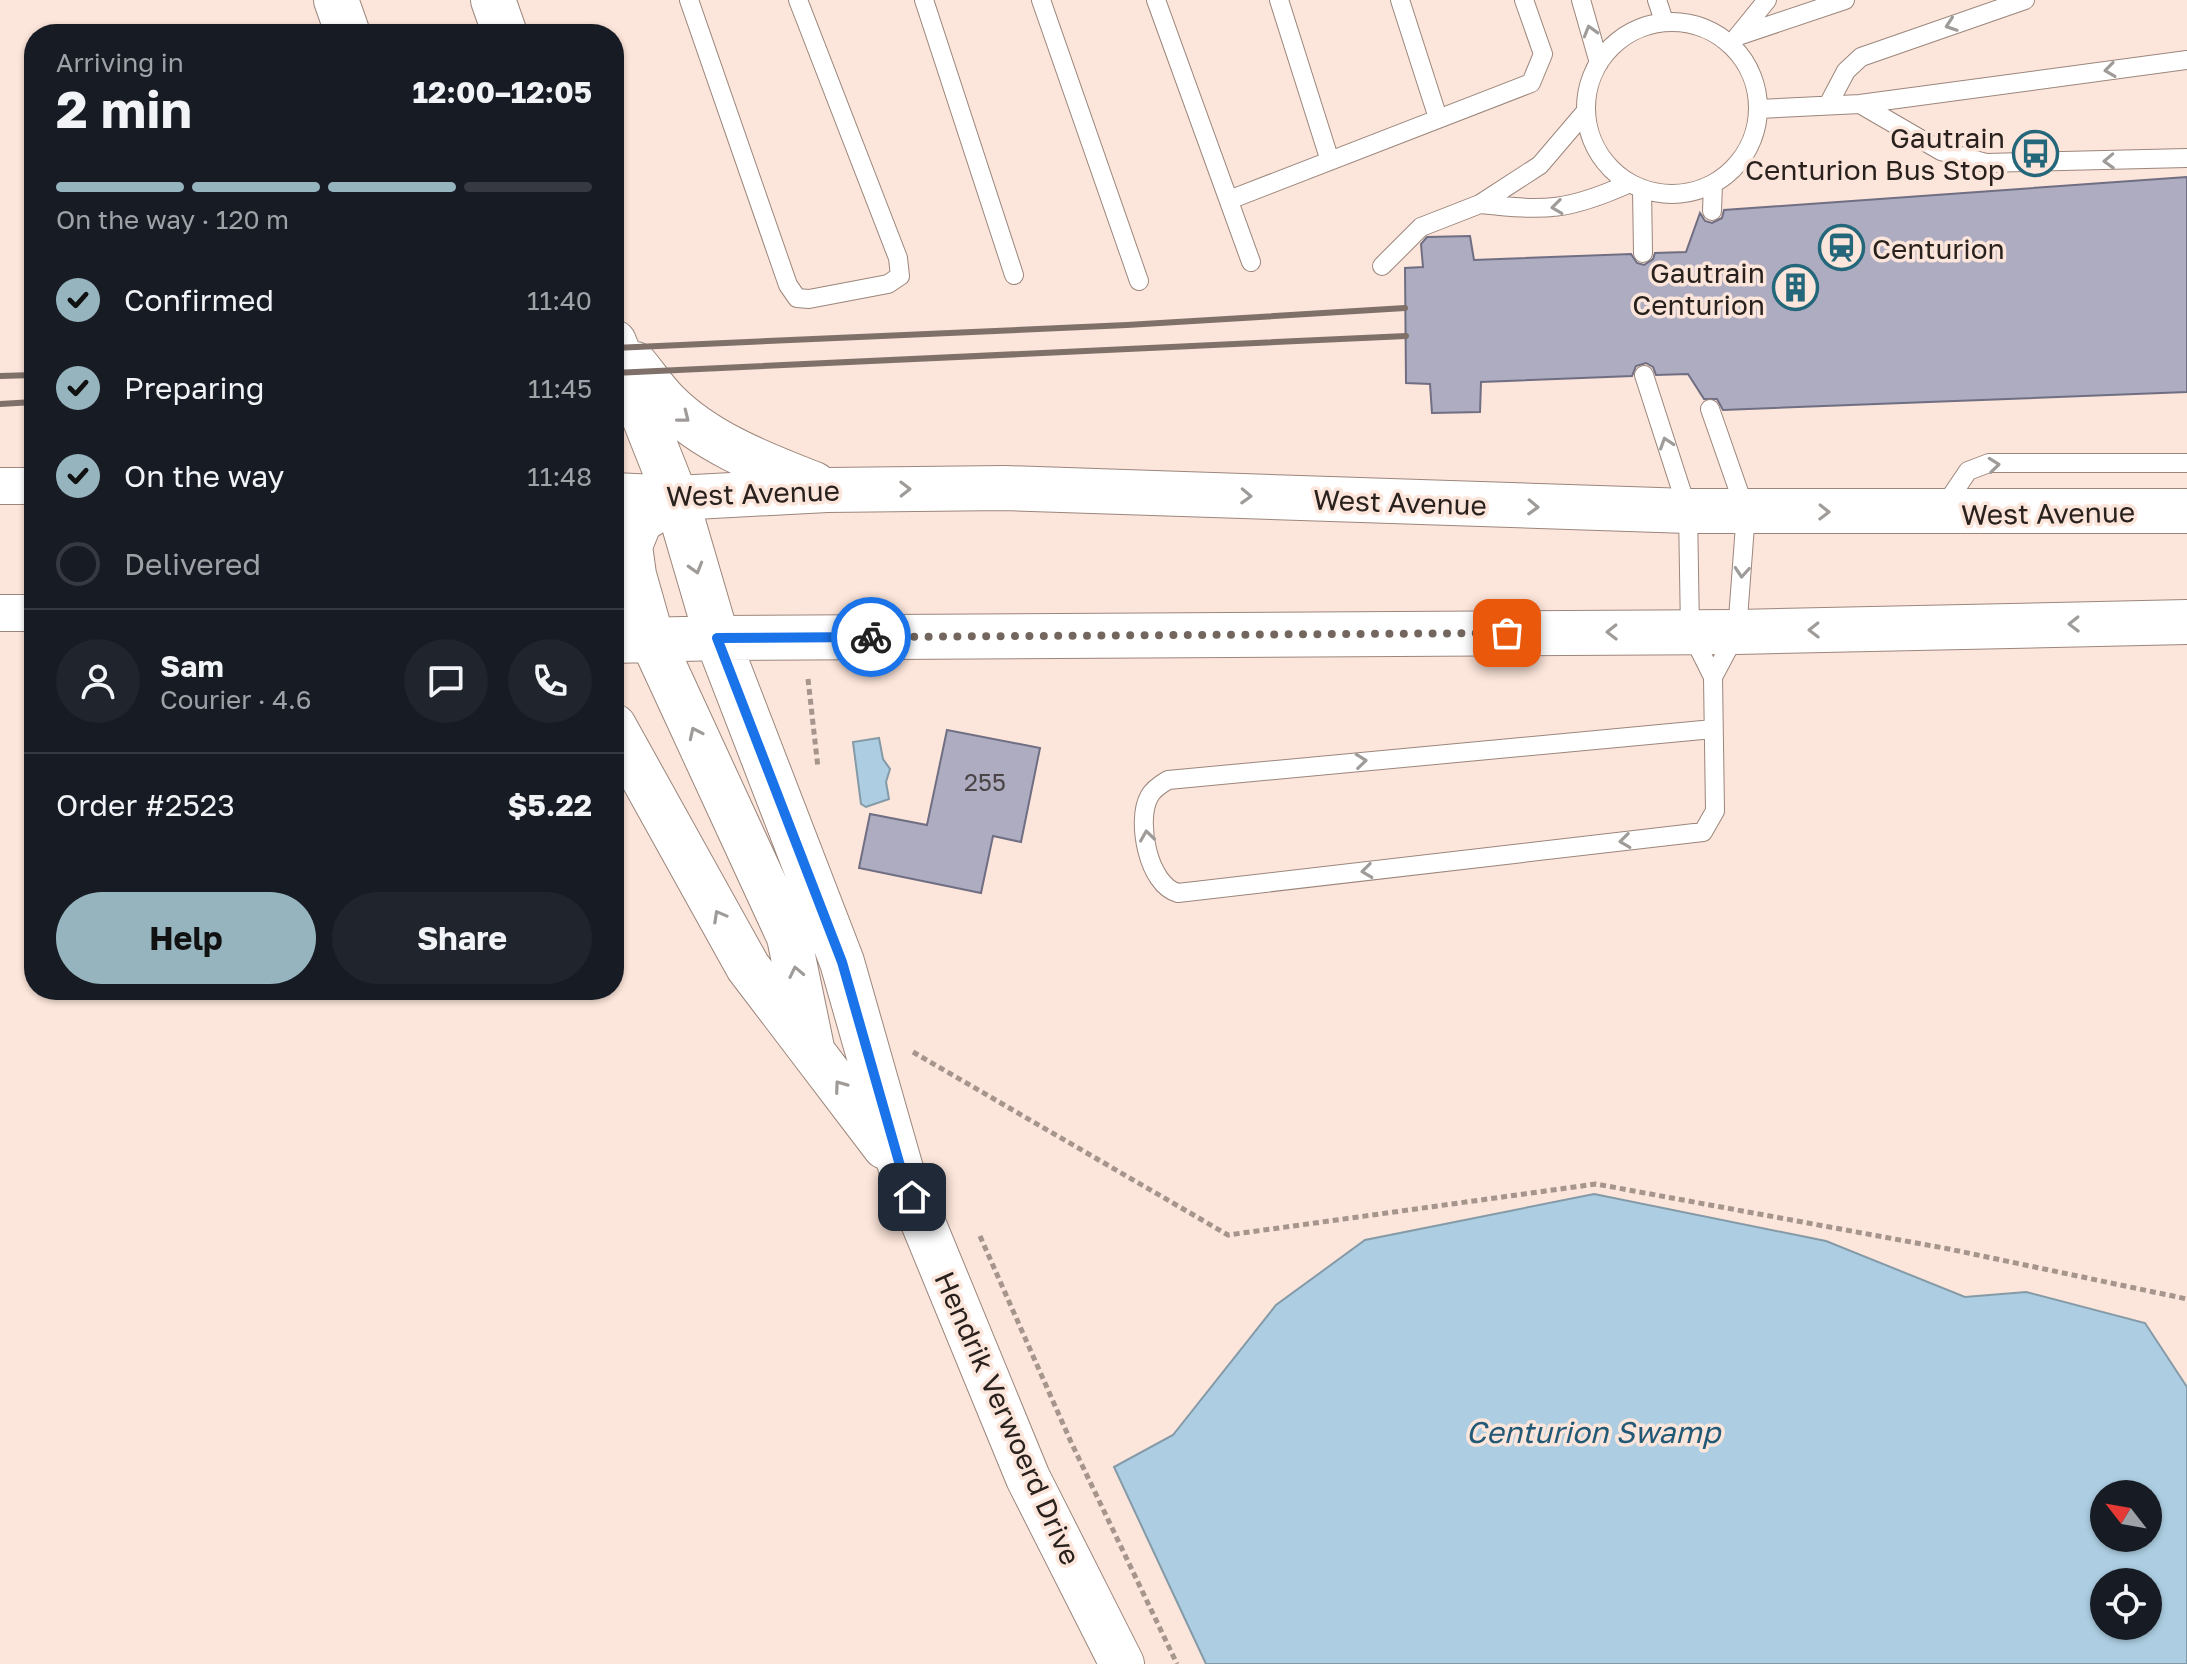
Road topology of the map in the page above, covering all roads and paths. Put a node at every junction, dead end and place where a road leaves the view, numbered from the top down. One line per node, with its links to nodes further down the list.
1 (336, 0): 17 (street)
2 (493, 0): 18 (street)
3 (689, 0): 4 (lane)
4 (798, 0)
5 (924, 0): 37 (lane)
6 (1041, 0): 38 (lane)
7 (1156, 0): 31 (lane)
8 (1279, 0): 28 (lane)
9 (1400, 0): 26 (lane)
10 (1524, 0): 26 (lane)
11 (1581, 0): 21 (lane, one-way to 11)
12 (1657, 0): 16 (lane)
13 (1767, 0): 19 (lane)
14 (1845, 0): 19 (lane)
15 (2025, 0): 23 (lane, one-way to 23)
16 (1664, 21): 19 (lane); 21 (lane)
17 (344, 24)
18 (501, 24)
19 (1734, 41): 24 (lane)
20 (2187, 60): 22 (lane, one-way to 22)
21 (1599, 63): 25 (lane)
22 (1860, 104): 23 (lane); 27 (lane, one-way to 22)
23 (1828, 105): 24 (lane)
24 (1758, 109): 29 (lane)
25 (1586, 111): 30 (lane); 32 (lane)
26 (1438, 118): 28 (lane)
27 (2187, 158)
28 (1330, 161): 31 (lane)
29 (1713, 184): 30 (lane); 33 (lane)
30 (1636, 186): 32 (lane, one-way to 32); 34 (lane)
31 (1229, 200): 35 (lane)
32 (1480, 204): 36 (lane)
33 (1712, 211)
34 (1643, 253)
35 (1251, 262)
36 (1382, 266)
37 (1014, 275)
38 (1139, 281)
39 (624, 352): 46 (street, one-way to 46)
40 (624, 365): 48 (street, Hendrik Verwoerd Drive)
41 (1644, 375): 49 (lane, one-way to 41)
42 (1710, 409): 51 (lane)
43 (2187, 463): 52 (lane, one-way to 43)
44 (0, 486): 45 (street)
45 (24, 486)
46 (827, 490): 48 (street, West Avenue); 49 (street, West Avenue, one-way to 49)
47 (624, 495): 48 (street, West Avenue)
48 (676, 498): 58 (street, Hendrik Verwoerd Drive, one-way to 58); 59 (street)
49 (1688, 511): 51 (street, West Avenue); 56 (lane)
50 (2187, 511): 52 (street, West Avenue)
51 (1746, 512): 52 (street, West Avenue, one-way to 52); 57 (lane, one-way to 57)
52 (1939, 514)
53 (0, 613): 54 (street)
54 (24, 613)
55 (2187, 622): 57 (street, one-way to 57)
56 (1690, 631): 57 (street); 58 (street, one-way to 58); 60 (lane)
57 (1737, 632): 60 (lane)
58 (717, 638): 59 (street); 67 (street, Hendrik Verwoerd Drive)
59 (634, 641): 65 (street, one-way to 59)
60 (1713, 677): 62 (lane)
61 (823, 678): 64 (path)
62 (1713, 729): 62 (lane, one-way to 62)
63 (624, 744): 65 (street, Hendrik Verwoerd Drive, one-way to 63)
64 (818, 772)
65 (812, 1048): 67 (street, Hendrik Verwoerd Drive, one-way to 65)
66 (908, 1049): 69 (path)
67 (901, 1169): 70 (street, Hendrik Verwoerd Drive)
68 (976, 1228): 71 (path)
69 (2187, 1299)
70 (1122, 1664)
71 (1177, 1664)

